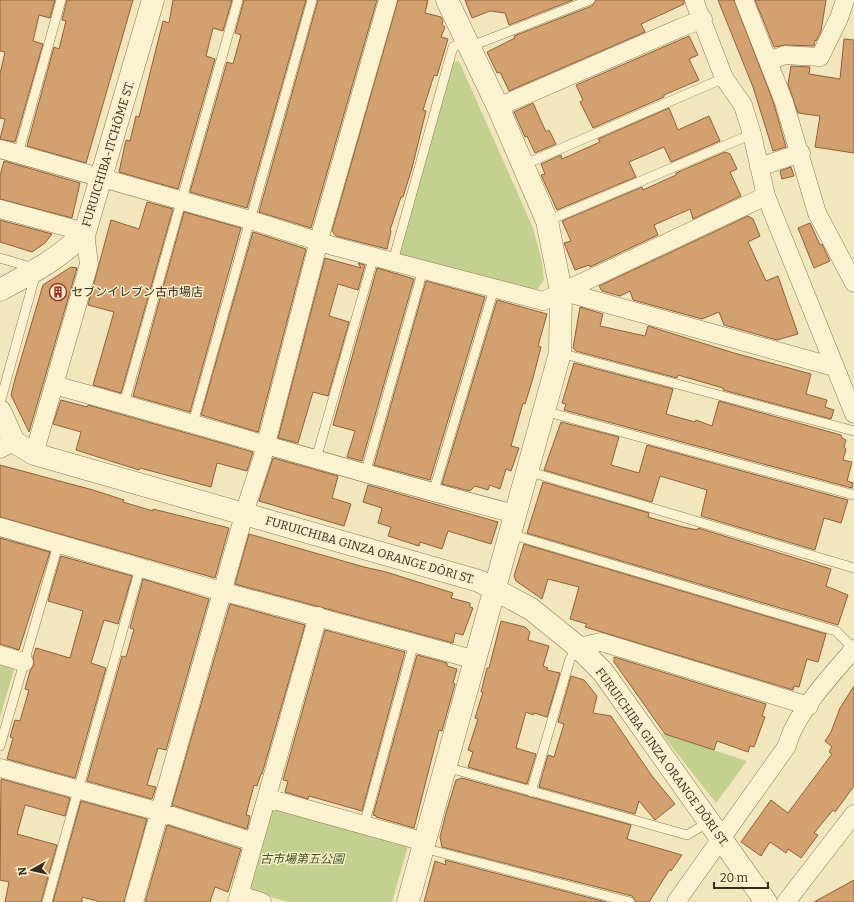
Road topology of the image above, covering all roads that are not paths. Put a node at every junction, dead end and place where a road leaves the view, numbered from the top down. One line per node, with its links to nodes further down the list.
1 (61, 0): 19 (lane)
2 (153, 0): 22 (street, FURUICHIBA-ITCHŌME ST.)
3 (238, 0): 24 (lane)
4 (312, 0): 26 (lane)
5 (388, 0): 29 (street)
6 (447, 0): 12 (street)
7 (590, 0): 12 (lane)
8 (694, 0): 11 (street)
9 (744, 0): 13 (street)
10 (845, 0): 13 (street)
11 (703, 19): 14 (street); 15 (street)
12 (468, 44): 15 (street); 32 (lane)
13 (769, 61): 18 (street)
14 (724, 78): 16 (street); 20 (lane)
15 (498, 107): 20 (street)
16 (752, 134): 21 (street); 27 (lane)
17 (0, 149): 19 (street)
18 (801, 153): 21 (street); 35 (street)
19 (18, 154): 22 (street)
20 (523, 165): 27 (street)
21 (759, 167): 23 (street)
22 (101, 177): 24 (street); 28 (street, FURUICHIBA-ITCHŌME ST.)
23 (766, 196): 38 (street); 40 (street)
24 (182, 201): 26 (street); 43 (lane)
25 (0, 209): 28 (street)
26 (250, 220): 29 (street); 47 (lane)
27 (547, 221): 38 (street)
28 (85, 232): 33 (street, FURUICHIBA-ITCHŌME ST.); 41 (street)
29 (319, 242): 30 (street); 49 (street)
30 (374, 256): 32 (street); 52 (lane)
31 (0, 258): 33 (lane)
32 (393, 261): 34 (street)
33 (37, 269): 37 (street, FURUICHIBA-ITCHŌME ST.); 42 (lane)
34 (423, 270): 36 (street); 54 (lane)
35 (854, 283)
36 (494, 289): 38 (street); 55 (lane)
37 (0, 290)
38 (561, 291): 39 (street); 40 (street)
39 (560, 353): 45 (street); 48 (lane)
40 (834, 367): 46 (street)
41 (54, 385): 43 (street); 51 (street)
42 (0, 403)
43 (124, 404): 47 (street)
44 (0, 411): 50 (street, FURUICHIBA GINZA ORANGE DŌRI ST.)
45 (544, 411): 53 (street); 56 (lane)
46 (854, 414)
47 (194, 423): 49 (street)
48 (854, 431)
49 (265, 445): 52 (street); 57 (street)
50 (7, 446): 51 (street, FURUICHIBA GINZA ORANGE DŌRI ST.)
51 (34, 454): 57 (street, FURUICHIBA GINZA ORANGE DŌRI ST.)
52 (316, 459): 54 (street)
53 (527, 471): 58 (street); 62 (lane)
54 (365, 474): 55 (street)
55 (433, 493): 58 (street)
56 (854, 495)
57 (245, 514): 63 (street, FURUICHIBA GINZA ORANGE DŌRI ST.); 64 (street)
58 (513, 524): 63 (street); 68 (lane)
59 (0, 527): 60 (street)
60 (58, 545): 61 (street); 71 (lane)
61 (140, 568): 64 (street); 76 (lane)
62 (854, 568)
63 (495, 590): 67 (street, FURUICHIBA GINZA ORANGE DŌRI ST.); 70 (street)
64 (223, 591): 65 (street); 79 (street)
65 (318, 616): 66 (street); 78 (street)
66 (414, 643): 70 (street); 82 (lane)
67 (578, 647): 72 (street); 77 (lane); 81 (street, FURUICHIBA GINZA ORANGE DŌRI ST.)
68 (854, 649): 72 (street)
69 (0, 655): 71 (street)
70 (476, 660): 74 (street)
71 (24, 662): 73 (lane)
72 (809, 706): 83 (street)
73 (0, 746)
74 (445, 767): 77 (lane); 85 (street)
75 (0, 768): 76 (street)
76 (78, 790): 79 (street); 87 (lane)
77 (531, 792): 81 (lane)
78 (267, 798): 82 (street); 84 (street)
79 (160, 812): 84 (street); 88 (street)
80 (854, 814): 94 (street)
81 (709, 822): 83 (street, FURUICHIBA GINZA ORANGE DŌRI ST.)
82 (364, 825): 85 (street)
83 (722, 839): 92 (street); 93 (street, FURUICHIBA GINZA ORANGE DŌRI ST.)
84 (254, 842): 86 (street)
85 (424, 845): 90 (street); 91 (lane)
86 (238, 899): 89 (street)
87 (47, 902)
88 (134, 902)
89 (262, 902)
90 (408, 902)
91 (630, 902)
92 (676, 902)
93 (766, 902)
94 (786, 902)

